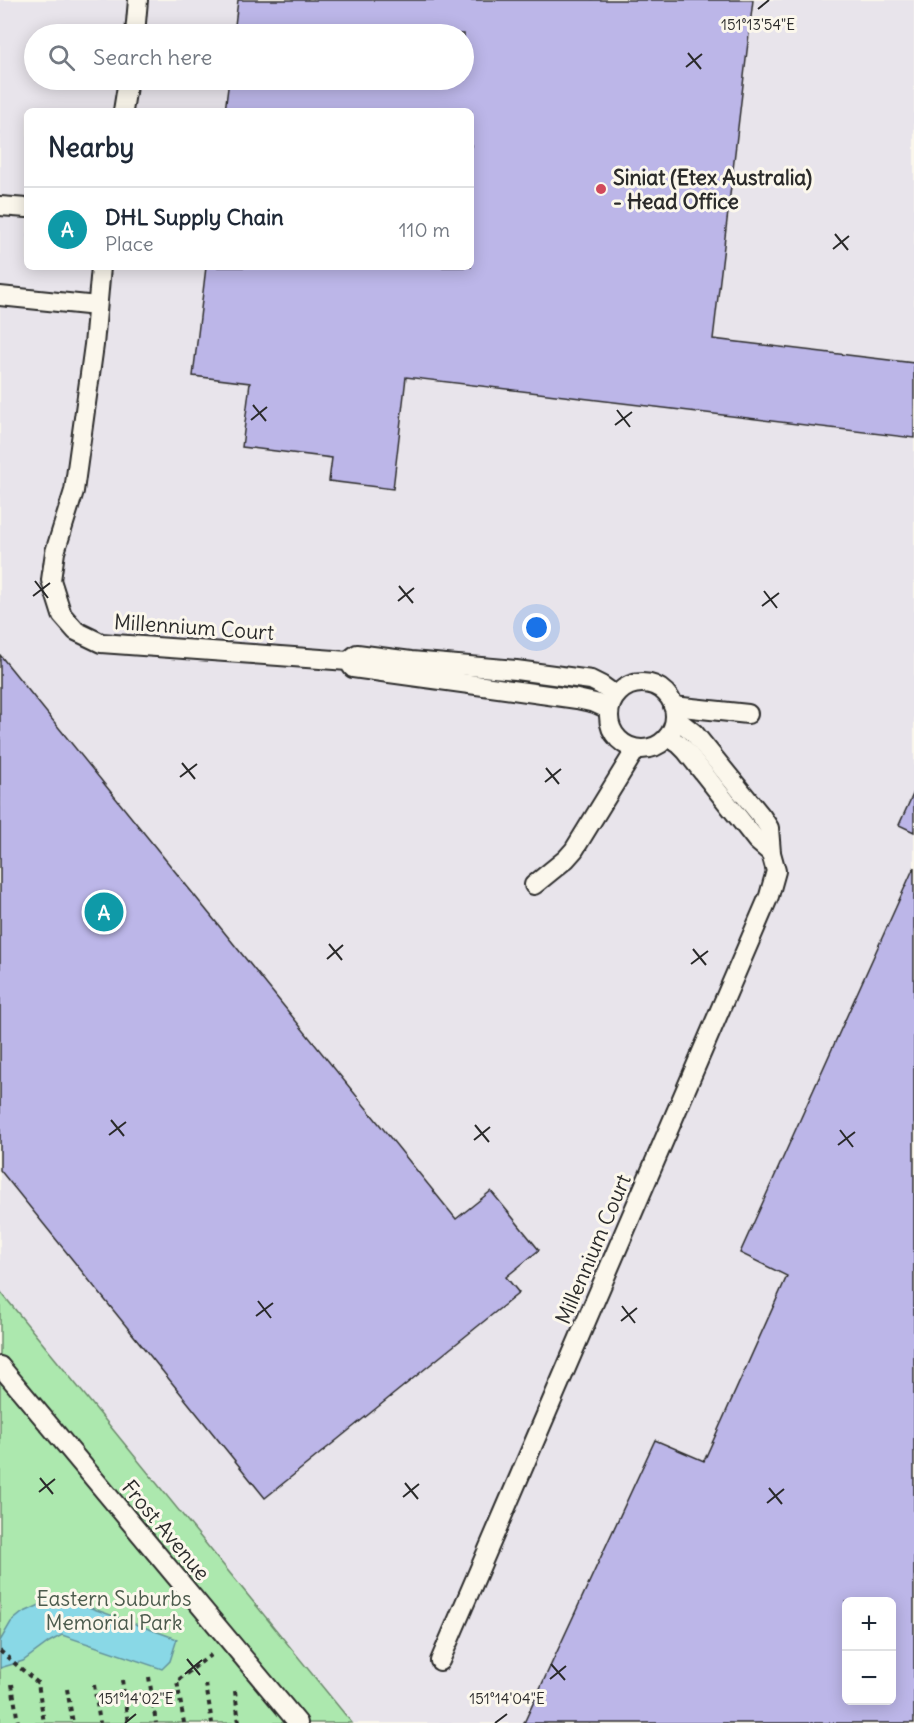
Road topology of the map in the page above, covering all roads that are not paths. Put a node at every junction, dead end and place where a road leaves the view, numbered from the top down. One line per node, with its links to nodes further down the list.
1 (138, 0): 2 (lane)
2 (136, 24)
3 (126, 90): 4 (lane)
4 (123, 108)
5 (0, 206): 6 (lane)
6 (24, 208)
7 (101, 270): 9 (lane, Millennium Court)
8 (0, 297): 9 (lane)
9 (97, 306): 10 (lane, Millennium Court)
10 (612, 702): 11 (lane); 14 (lane)
11 (674, 712): 12 (lane); 13 (lane); 15 (lane, Millennium Court)
12 (748, 714)
13 (668, 737): 14 (lane); 15 (lane)
14 (636, 749): 16 (lane)
15 (771, 853): 18 (lane, Millennium Court)
16 (534, 885)
17 (0, 1366): 19 (lane, Frost Avenue)
18 (440, 1661)
19 (298, 1723)

